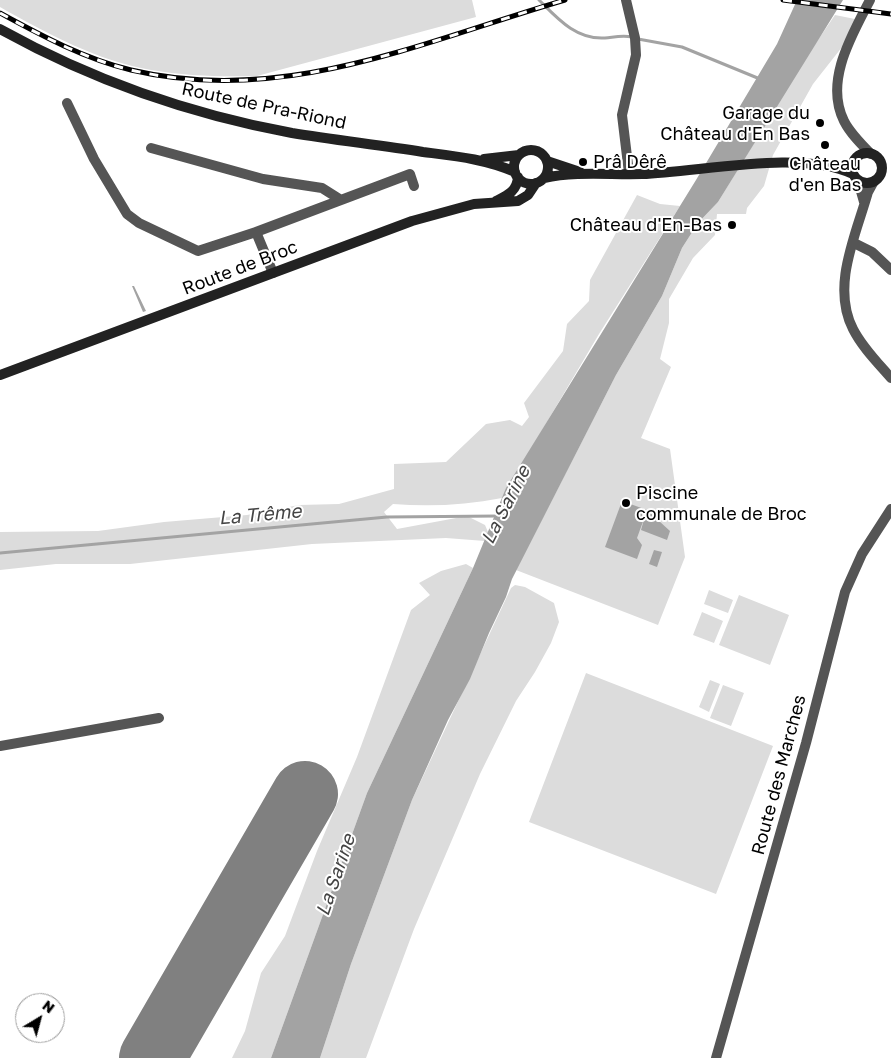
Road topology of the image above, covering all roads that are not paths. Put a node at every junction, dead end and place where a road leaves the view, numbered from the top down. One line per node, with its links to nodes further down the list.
1 (626, 0): 15 (street)
2 (870, 0): 5 (street)
3 (0, 29): 10 (main road, Route de Pra-Riond)
4 (67, 104): 25 (street)
5 (857, 139): 8 (street); 9 (street)
6 (151, 148): 22 (street)
7 (519, 155): 10 (main road, Route de Pra-Riond); 11 (main road, Route de Pra-Riond); 16 (main road)
8 (874, 156): 9 (main road); 13 (main road); 19 (main road)
9 (858, 157): 12 (main road); 18 (main road)
10 (475, 159): 16 (main road, Route de Pra-Riond)
11 (547, 161): 14 (main road, Route de Pra-Riond); 20 (main road)
12 (823, 164): 15 (main road, Route de Pra-Riond); 18 (main road)
13 (891, 167)
14 (584, 173): 15 (main road, Route de Pra-Riond); 20 (main road, Route de Pra-Riond)
15 (630, 174)
16 (516, 175): 20 (main road, Route de Pra-Riond); 23 (main road, Route de Broc)
17 (891, 175): 19 (main road)
18 (856, 178): 19 (main road); 24 (street)
19 (877, 179): 24 (street)
20 (540, 180): 23 (main road, Route de Broc)
21 (414, 186): 22 (street)
22 (341, 200): 25 (street)
23 (495, 201): 28 (main road, Route de Broc)
24 (864, 205): 26 (street)
25 (256, 232): 28 (street)
26 (854, 243): 27 (street); 30 (street)
27 (891, 270)
28 (272, 272): 29 (main road, Route de Broc)
29 (0, 375)
30 (891, 378)
31 (891, 508): 34 (street, Route des Marches)
32 (159, 718): 33 (street)
33 (0, 746)
34 (716, 1058)

